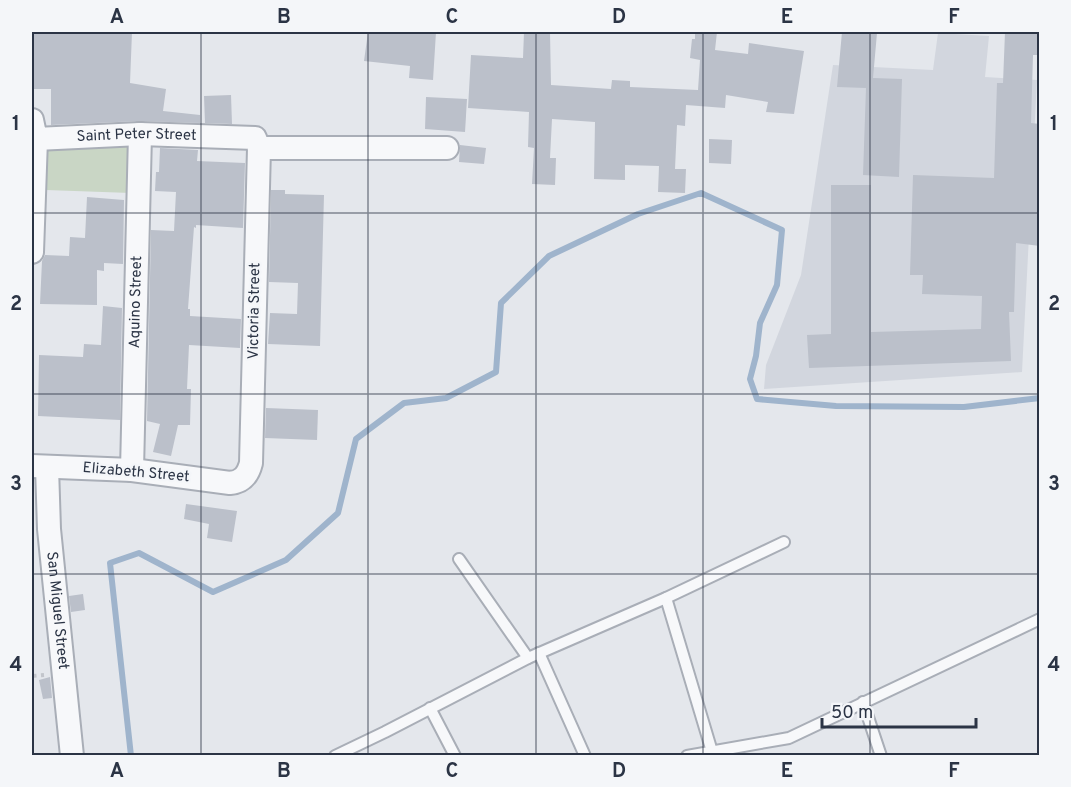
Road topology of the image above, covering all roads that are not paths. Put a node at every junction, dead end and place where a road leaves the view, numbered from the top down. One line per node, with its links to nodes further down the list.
1 (34, 129): 2 (street, Saint Peter Street); 5 (street)
2 (140, 134): 3 (street, Saint Peter Street); 7 (street, Aquino Street)
3 (257, 143): 4 (street, Saint Peter Street); 8 (street, Victoria Street)
4 (447, 148)
5 (32, 252)
6 (39, 466): 7 (street, Elizabeth Street); 9 (street, San Miguel Street)
7 (132, 470): 8 (street, Elizabeth Street)
8 (239, 481)
9 (40, 530): 19 (street, San Miguel Street)
10 (784, 542): 12 (lane)
11 (459, 559): 15 (lane)
12 (666, 598): 14 (lane); 18 (lane)
13 (1040, 619): 16 (lane)
14 (539, 653): 15 (lane); 22 (lane)
15 (528, 658): 17 (lane)
16 (863, 702): 18 (lane); 24 (lane)
17 (430, 708): 20 (lane); 21 (lane)
18 (712, 753): 23 (lane)
19 (72, 756)
20 (335, 756)
21 (455, 756)
22 (585, 756)
23 (687, 756)
24 (881, 756)

